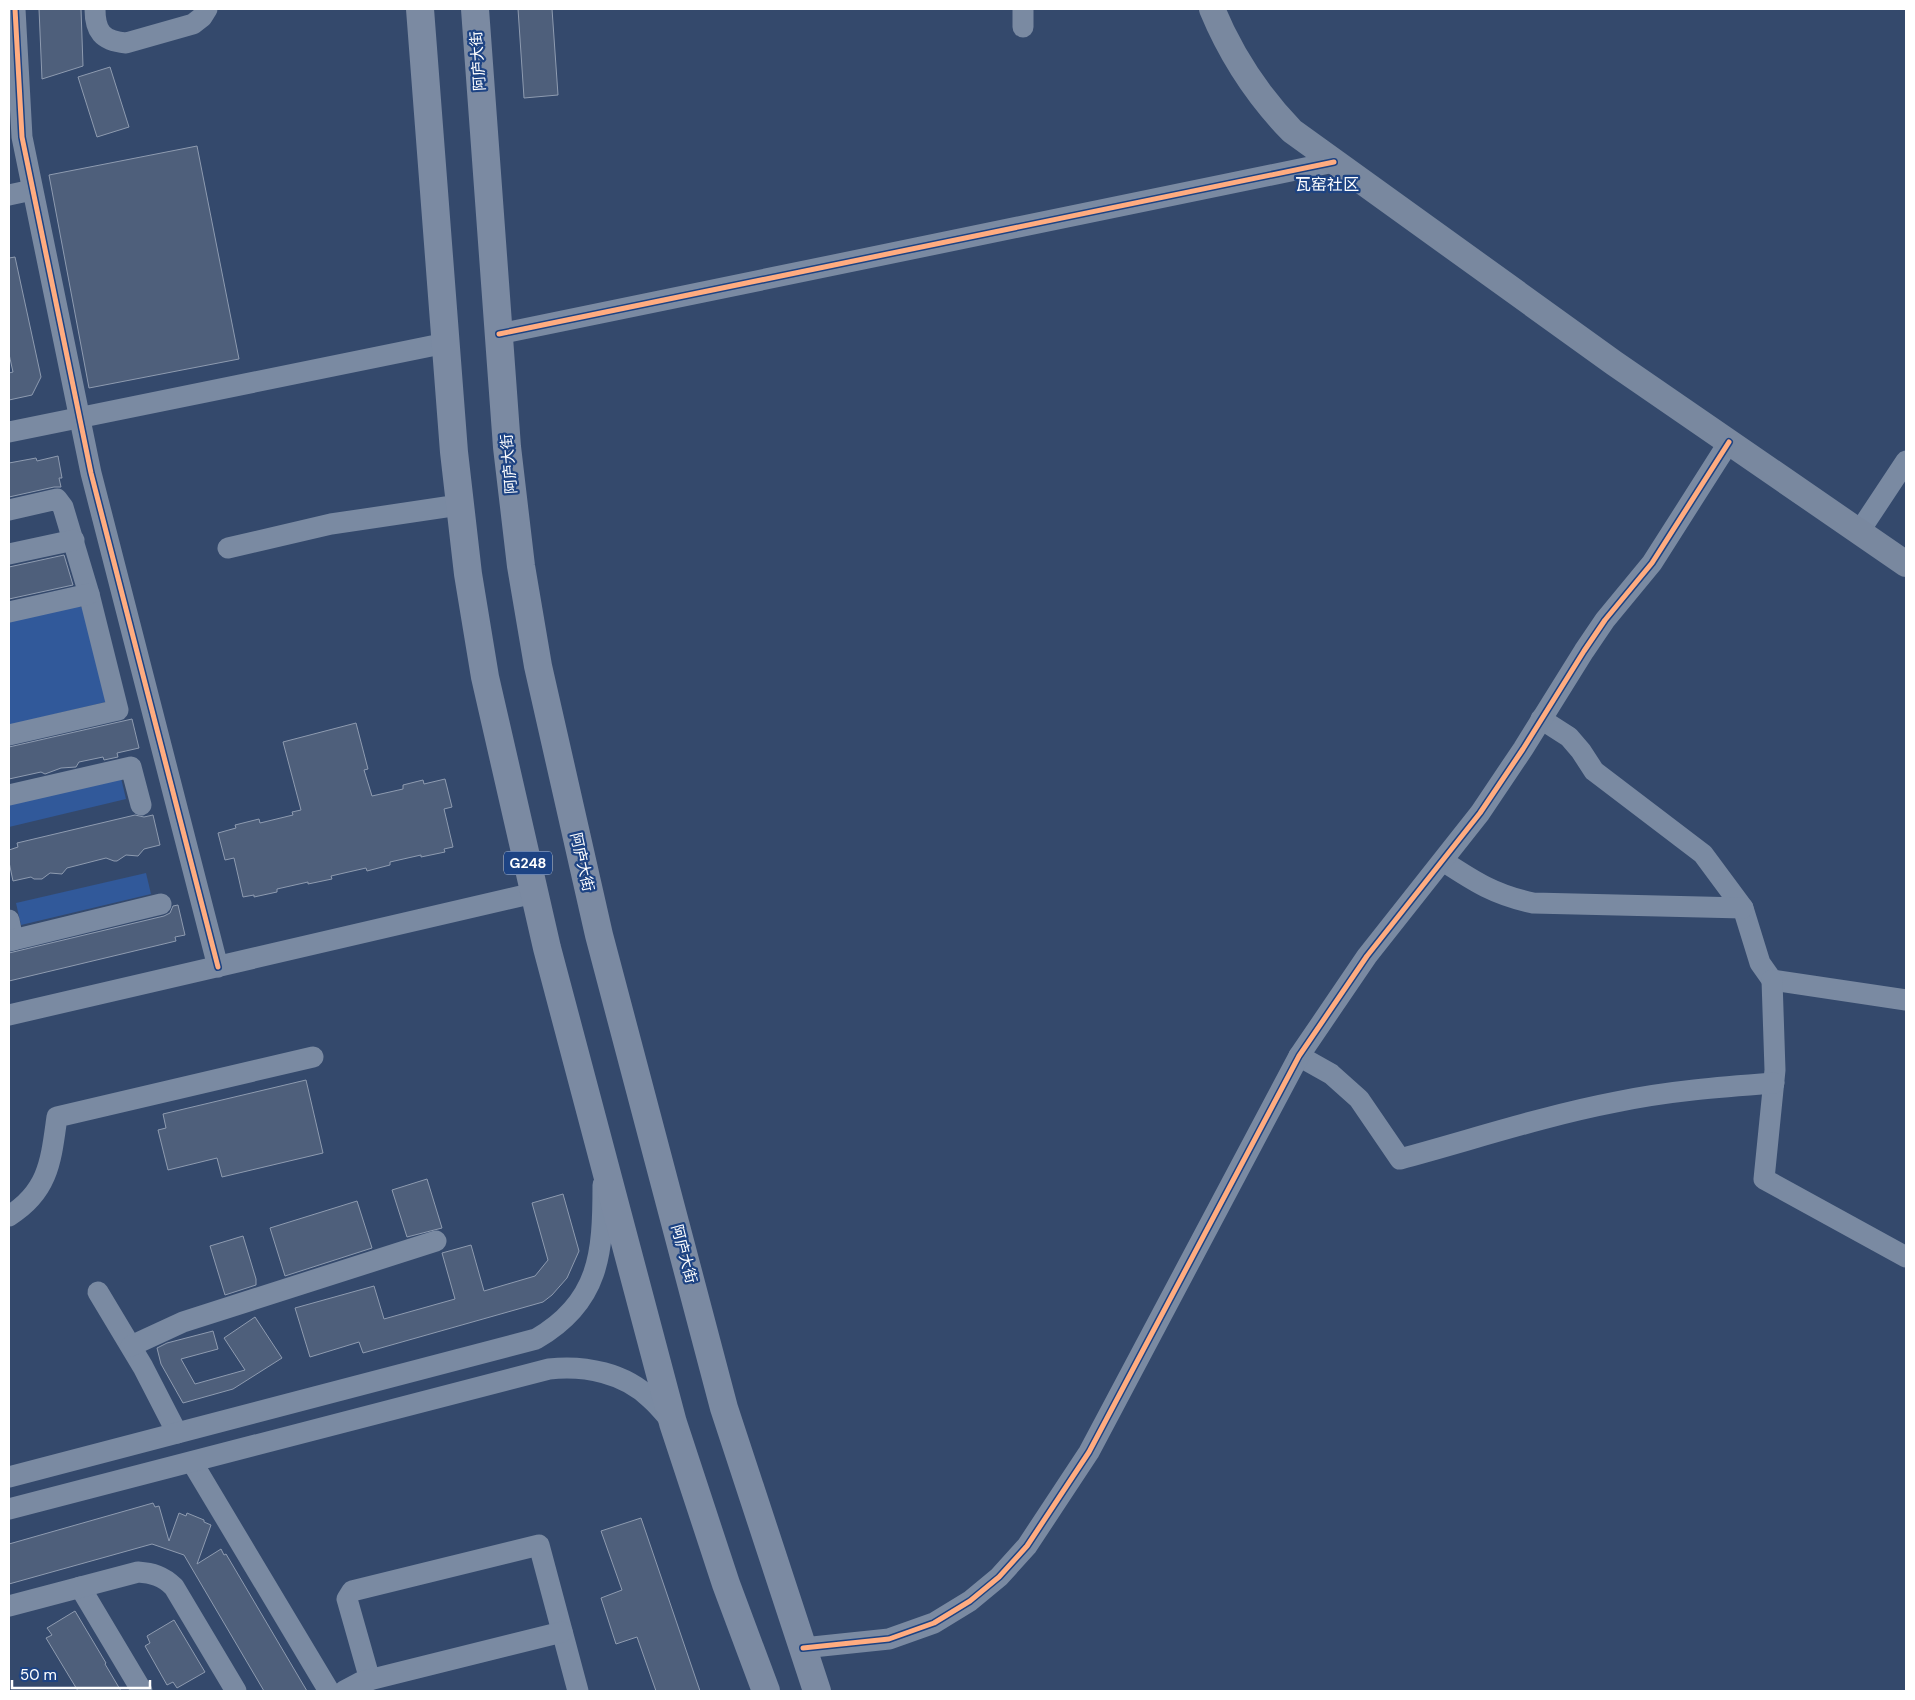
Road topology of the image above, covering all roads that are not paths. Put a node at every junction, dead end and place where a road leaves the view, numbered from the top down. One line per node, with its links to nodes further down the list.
1 (15, 9): 9 (street)
2 (95, 9): 3 (street)
3 (207, 9)
4 (420, 9): 12 (highway, G248)
5 (475, 9): 11 (highway, 阿庐大街)
6 (1212, 9): 8 (main road)
7 (1225, 9): 19 (main road)
8 (1334, 162): 11 (street); 15 (main road)
9 (32, 190): 10 (street); 13 (street)
10 (9, 195)
11 (499, 334): 57 (highway, 阿庐大街)
12 (446, 343): 13 (street); 17 (highway, G248)
13 (79, 418): 14 (street); 36 (street)
14 (9, 432)
15 (1729, 442): 19 (main road); 27 (street)
16 (1906, 460): 19 (street)
17 (459, 506): 21 (street); 32 (highway, G248)
18 (9, 510): 20 (street)
19 (1862, 527): 22 (main road); 24 (main road)
20 (74, 540): 23 (street); 25 (street)
21 (228, 548)
22 (1906, 549)
23 (9, 554)
24 (1906, 564)
25 (89, 594): 26 (street); 28 (street)
26 (9, 612)
27 (1541, 719): 31 (street); 34 (street)
28 (9, 736)
29 (9, 795): 30 (street)
30 (141, 805)
31 (1443, 861): 34 (street); 41 (street)
32 (534, 893): 36 (street); 43 (highway, G248)
33 (161, 904): 35 (street)
34 (1743, 908): 37 (street)
35 (10, 934)
36 (218, 967): 39 (street)
37 (1772, 980): 38 (street); 42 (street)
38 (1906, 1000)
39 (9, 1015)
40 (313, 1056): 44 (street)
41 (1299, 1056): 42 (street); 57 (street)
42 (1774, 1083): 46 (street)
43 (603, 1160): 49 (highway, G248); 50 (street)
44 (9, 1216)
45 (436, 1241): 48 (street)
46 (1906, 1258)
47 (98, 1292): 48 (street)
48 (131, 1346): 50 (street)
49 (673, 1423): 51 (street); 64 (highway, G248)
50 (177, 1433): 52 (street)
51 (192, 1462): 53 (street); 61 (street)
52 (9, 1477)
53 (9, 1509)
54 (80, 1587): 55 (street); 59 (street); 60 (street)
55 (9, 1606)
56 (562, 1632): 58 (street); 58 (street); 63 (street)
57 (803, 1648): 65 (highway, 阿庐大街)
58 (370, 1680): 62 (street)
59 (142, 1691)
60 (236, 1691)
61 (329, 1691)
62 (344, 1691)
63 (578, 1691)
64 (766, 1691)
65 (817, 1691)

